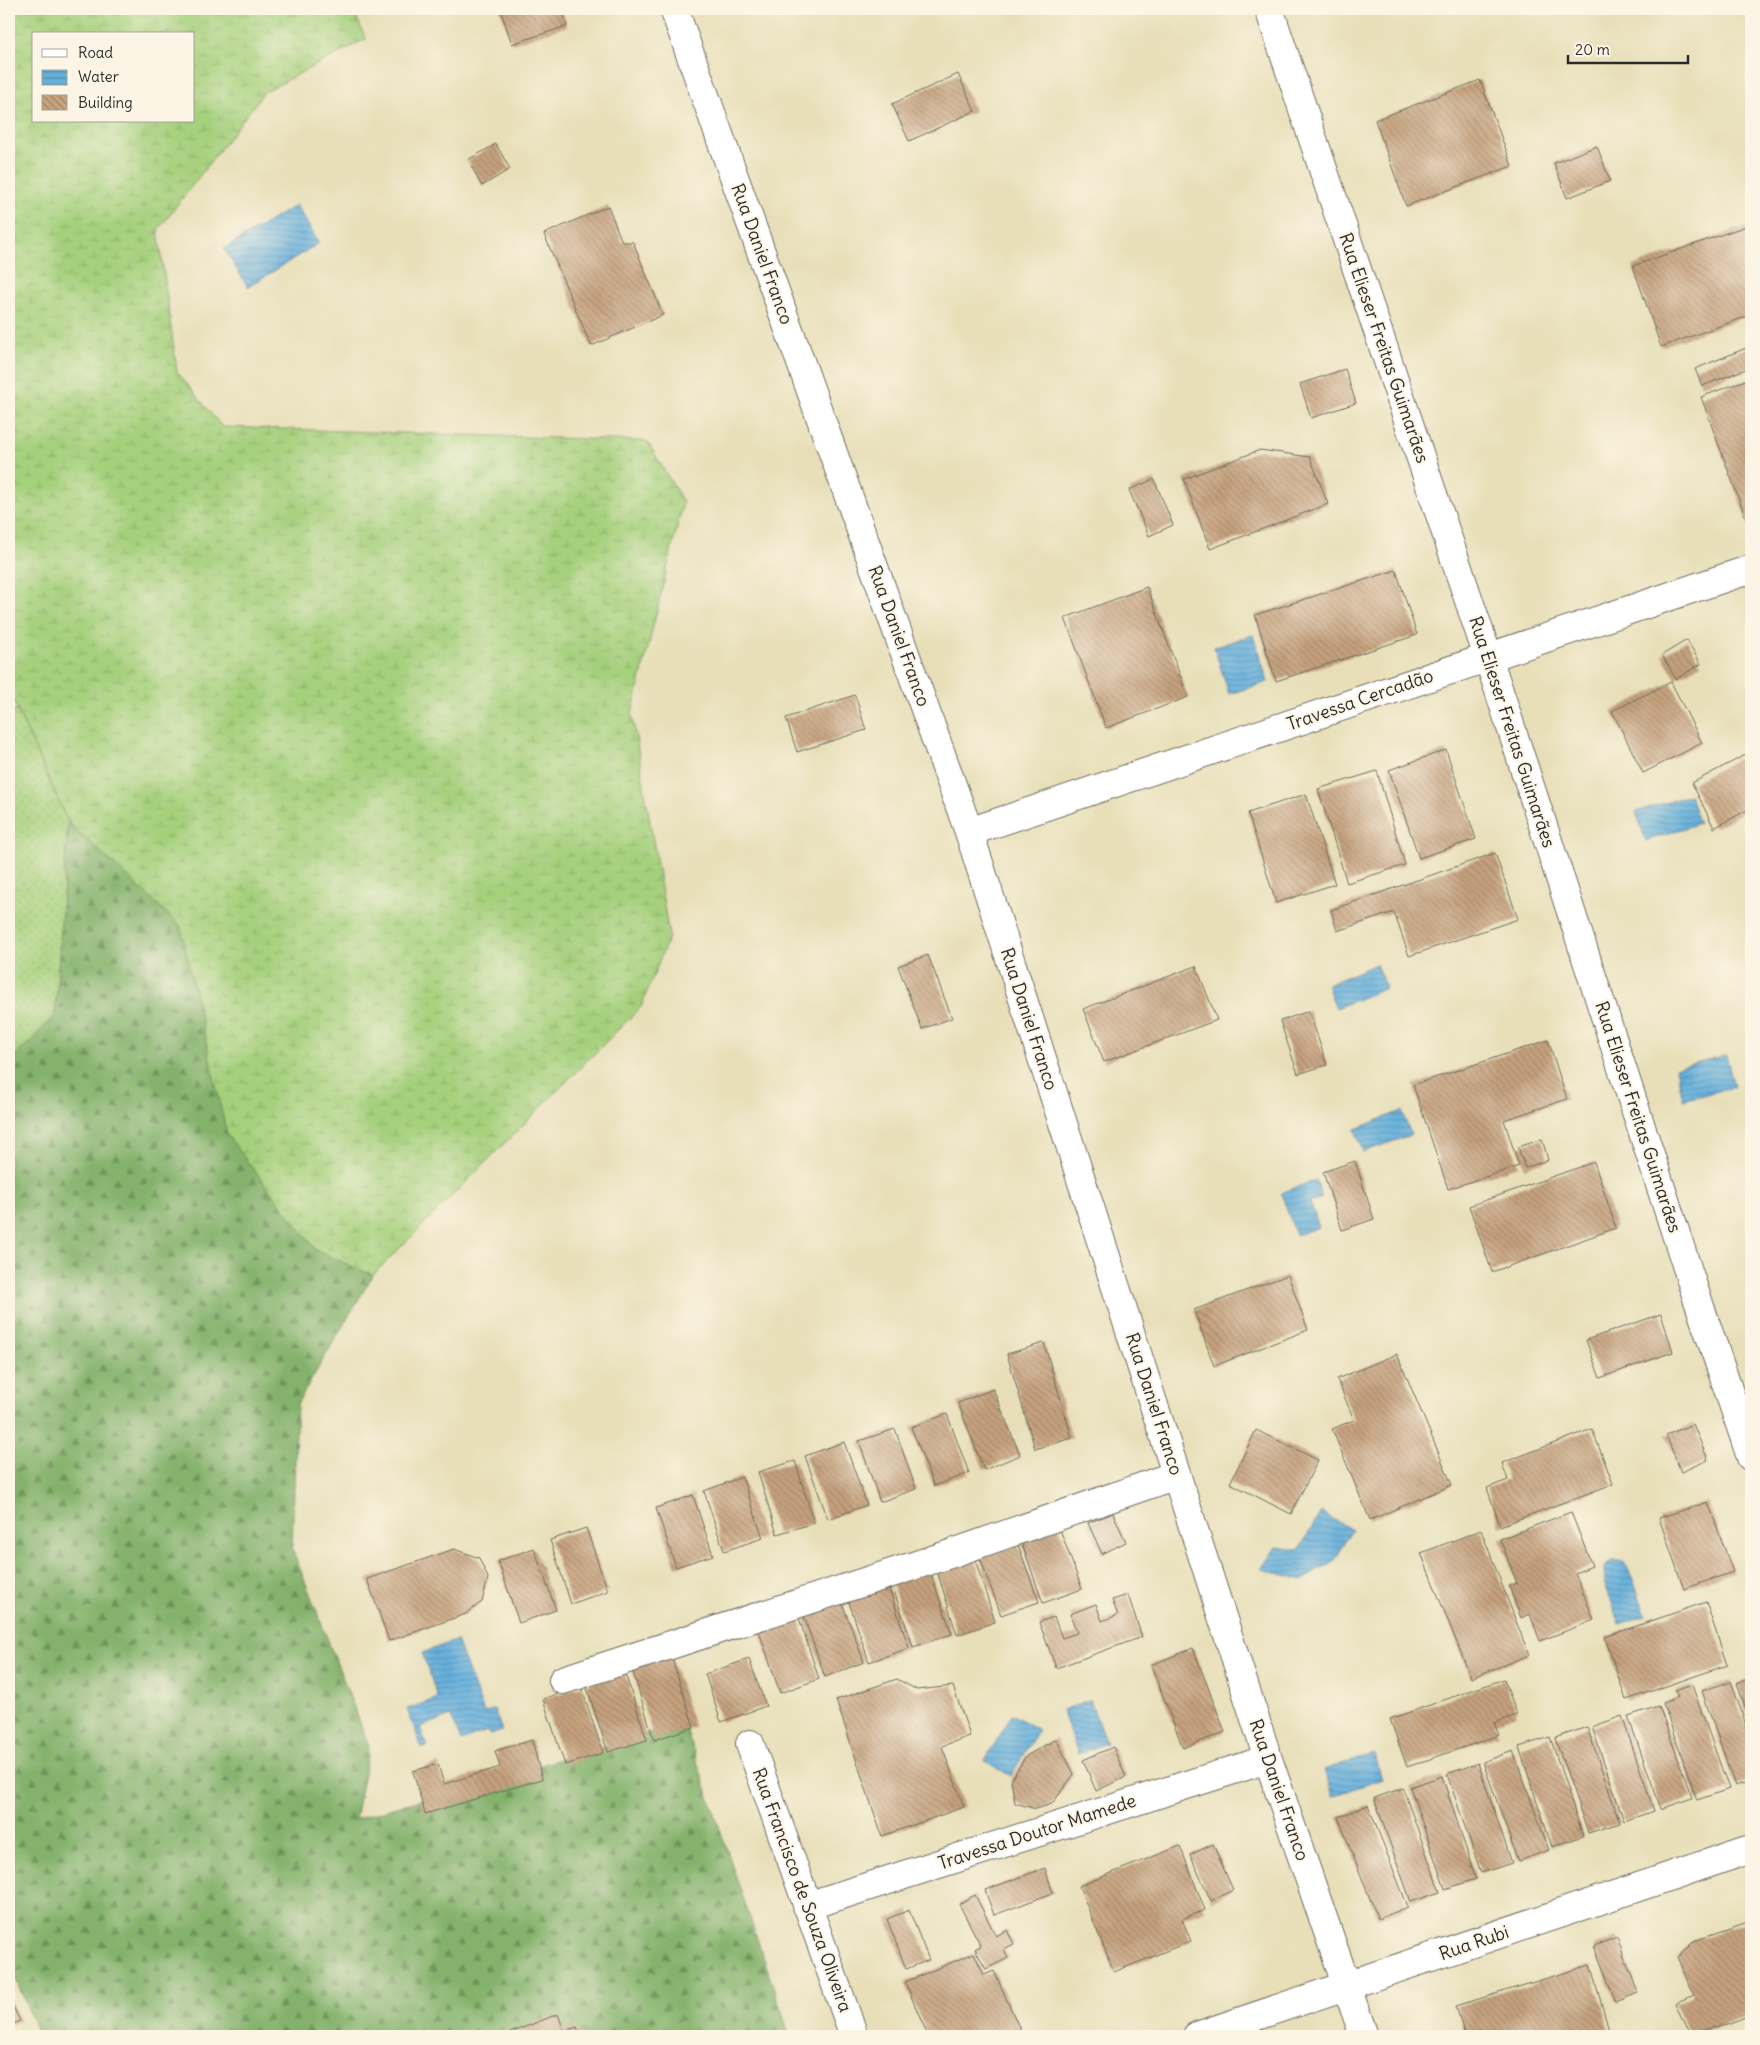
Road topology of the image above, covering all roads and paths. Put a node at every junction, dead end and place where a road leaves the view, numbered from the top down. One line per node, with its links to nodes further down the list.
1 (674, 9): 5 (street, Rua Daniel Franco)
2 (1269, 9): 4 (street, Rua Elieser Freitas Guimarães)
3 (1751, 569): 4 (street, Travessa Cercadão)
4 (1488, 657): 5 (street, Travessa Cercadão); 6 (street, Rua Elieser Freitas Guimarães)
5 (969, 832): 7 (street, Rua Daniel Franco)
6 (1751, 1457)
7 (1176, 1475): 8 (street); 10 (street, Rua Daniel Franco)
8 (563, 1680)
9 (750, 1744): 12 (street, Rua Francisco de Souza Oliveira)
10 (1268, 1759): 12 (street, Travessa Doutor Mamede); 13 (street, Rua Daniel Franco)
11 (1751, 1848): 13 (street, Rua Rubi)
12 (807, 1906): 14 (street, Rua Francisco de Souza Oliveira)
13 (1347, 1986): 15 (street, Rua Rubi); 16 (street, Rua Daniel Franco)
14 (854, 2036)
15 (1197, 2036)
16 (1364, 2036)

